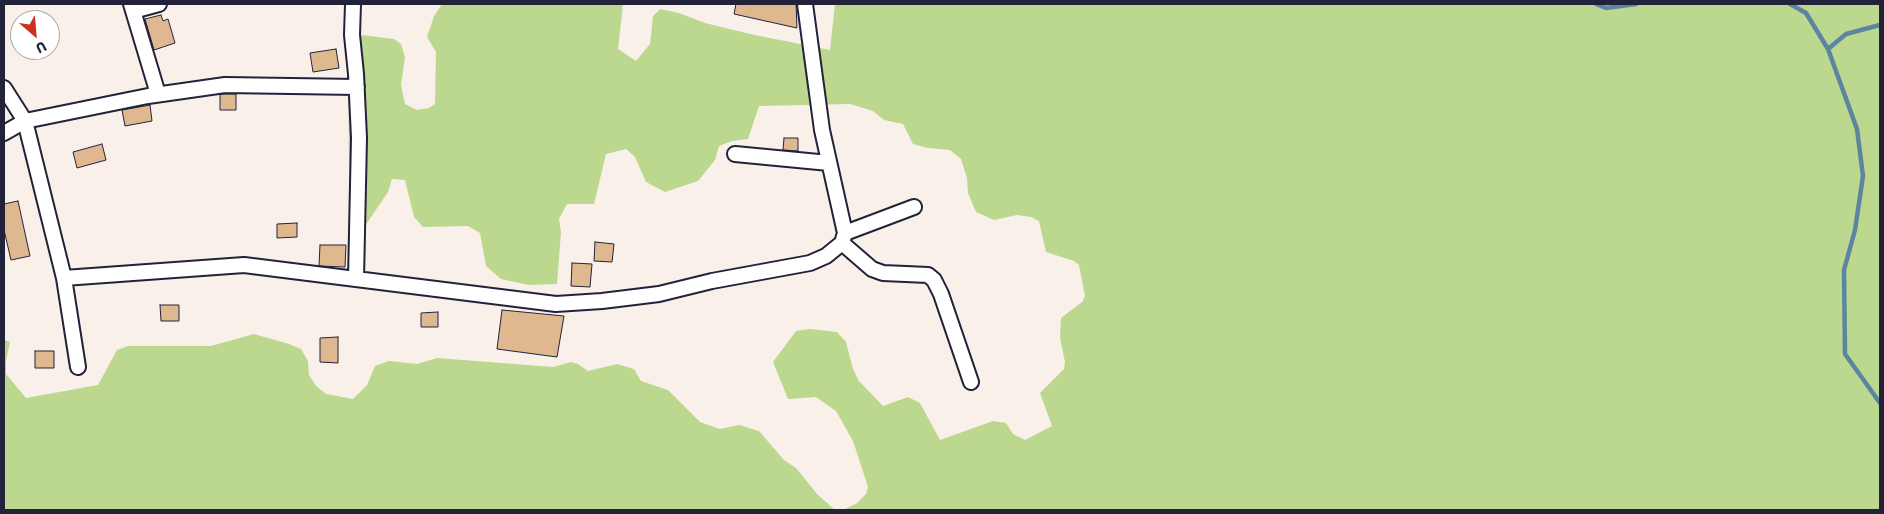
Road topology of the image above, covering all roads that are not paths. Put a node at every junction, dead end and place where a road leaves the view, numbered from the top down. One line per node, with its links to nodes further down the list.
1 (159, 4): 4 (street)
2 (353, 4): 5 (street)
3 (805, 4): 11 (street)
4 (132, 7): 7 (street)
5 (357, 87): 7 (street); 15 (street)
6 (4, 88): 8 (street)
7 (158, 94): 8 (street)
8 (25, 121): 9 (street); 14 (street)
9 (4, 133)
10 (735, 154): 11 (street)
11 (828, 163): 13 (street)
12 (914, 207): 13 (street)
13 (843, 238): 15 (street); 17 (street)
14 (64, 278): 15 (street); 16 (street)
15 (356, 279)
16 (78, 368)
17 (971, 382)

